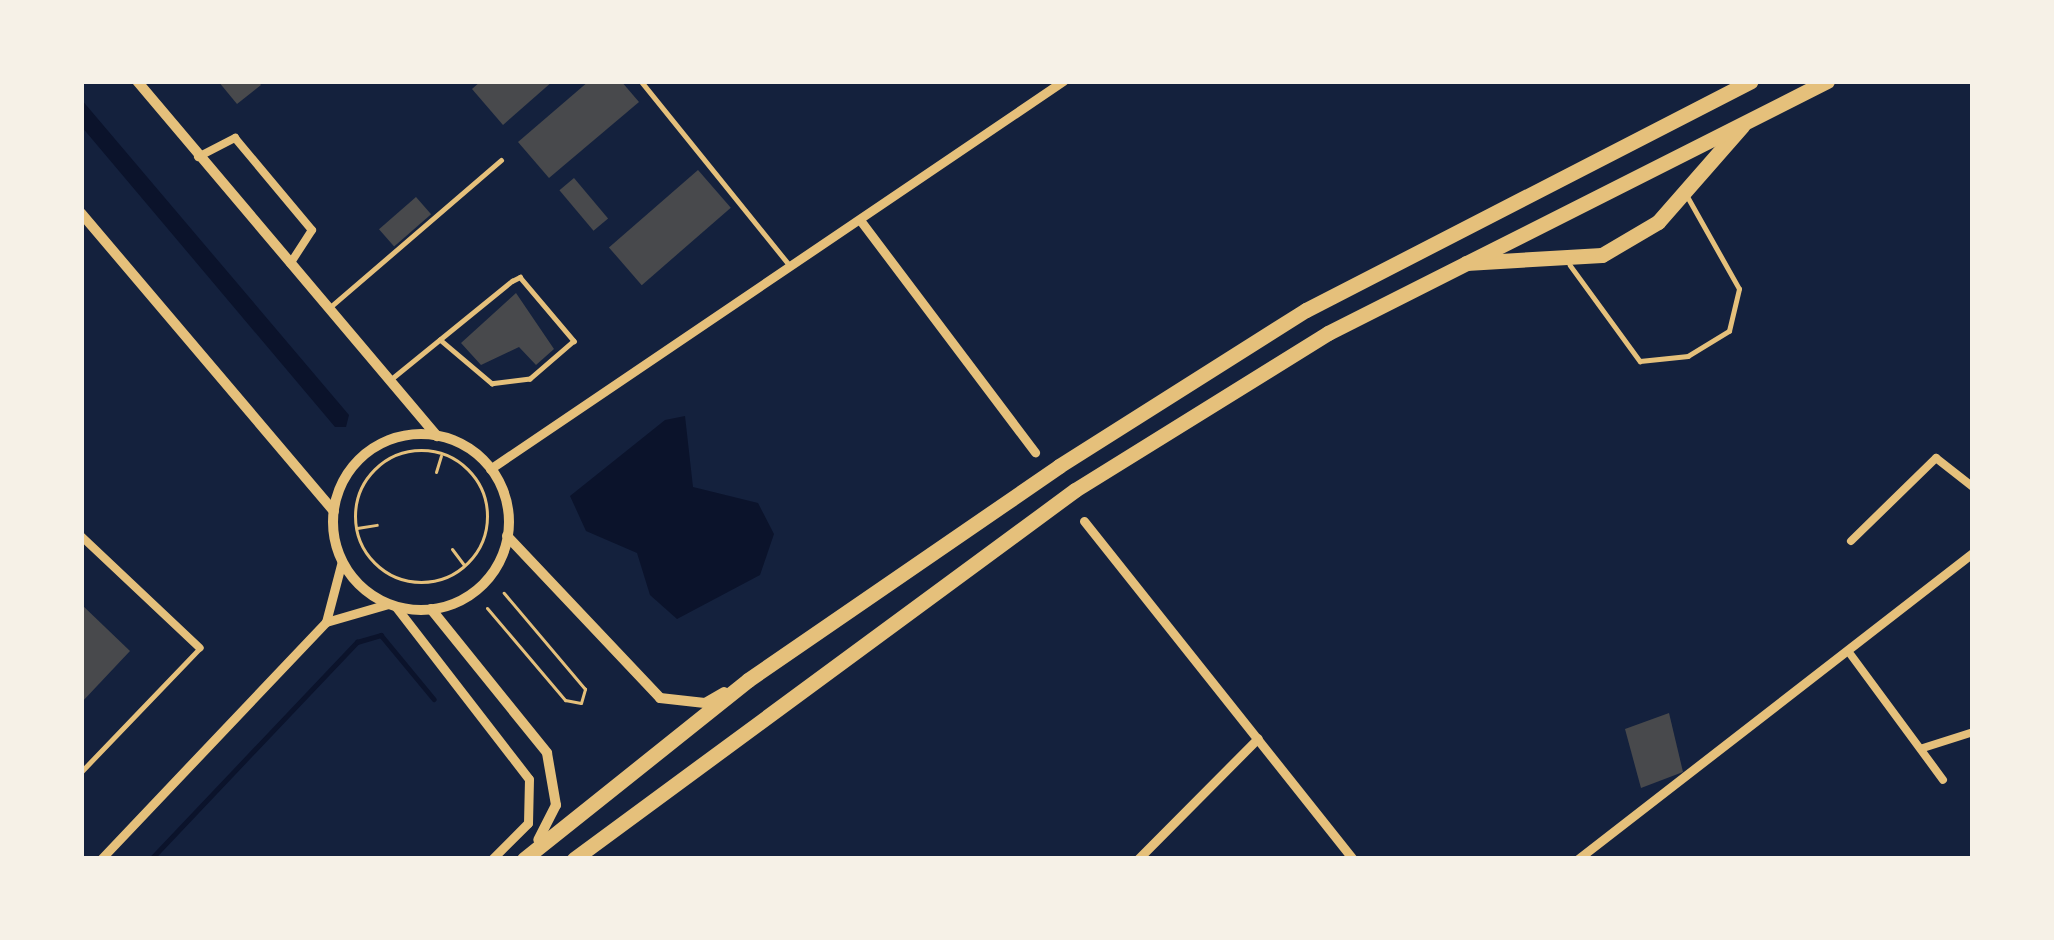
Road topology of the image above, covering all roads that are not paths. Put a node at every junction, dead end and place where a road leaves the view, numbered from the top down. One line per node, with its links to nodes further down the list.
1 (137, 81): 7 (main road)
2 (641, 81): 15 (lane)
3 (1064, 81): 11 (street)
4 (1750, 81): 35 (highway)
5 (1828, 81): 6 (highway)
6 (1753, 116): 9 (highway); 12 (highway)
7 (198, 157): 13 (main road); 13 (street)
8 (501, 160): 16 (lane)
9 (1685, 192): 14 (highway); 14 (lane)
10 (81, 214): 23 (main road)
11 (860, 220): 15 (street); 20 (street)
12 (1457, 264): 14 (highway); 44 (highway)
13 (289, 265): 16 (main road)
14 (1570, 265)
15 (792, 268): 21 (street)
16 (328, 310): 18 (main road)
17 (440, 340): 17 (lane); 18 (lane)
18 (390, 380): 19 (main road)
19 (437, 436): 21 (main road); 23 (main road)
20 (1035, 452)
21 (490, 469): 26 (main road)
22 (1973, 487): 27 (street)
23 (334, 512): 29 (main road)
24 (1084, 521): 37 (street)
25 (81, 536): 33 (street)
26 (507, 536): 31 (main road); 35 (main road)
27 (1851, 542)
28 (1973, 553): 34 (street)
29 (341, 560): 30 (main road); 32 (street)
30 (392, 605): 31 (main road); 32 (street); 42 (street)
31 (431, 609): 43 (main road)
32 (326, 622): 41 (street)
33 (200, 648): 39 (lane)
34 (1851, 656): 38 (street); 47 (street)
35 (748, 680): 43 (highway)
36 (1973, 732): 38 (street)
37 (1258, 738): 45 (street); 46 (street)
38 (1922, 748): 40 (street)
39 (81, 772)
40 (1943, 780)
41 (101, 859)
42 (492, 859)
43 (522, 859)
44 (574, 859)
45 (1138, 859)
46 (1353, 859)
47 (1578, 859)

